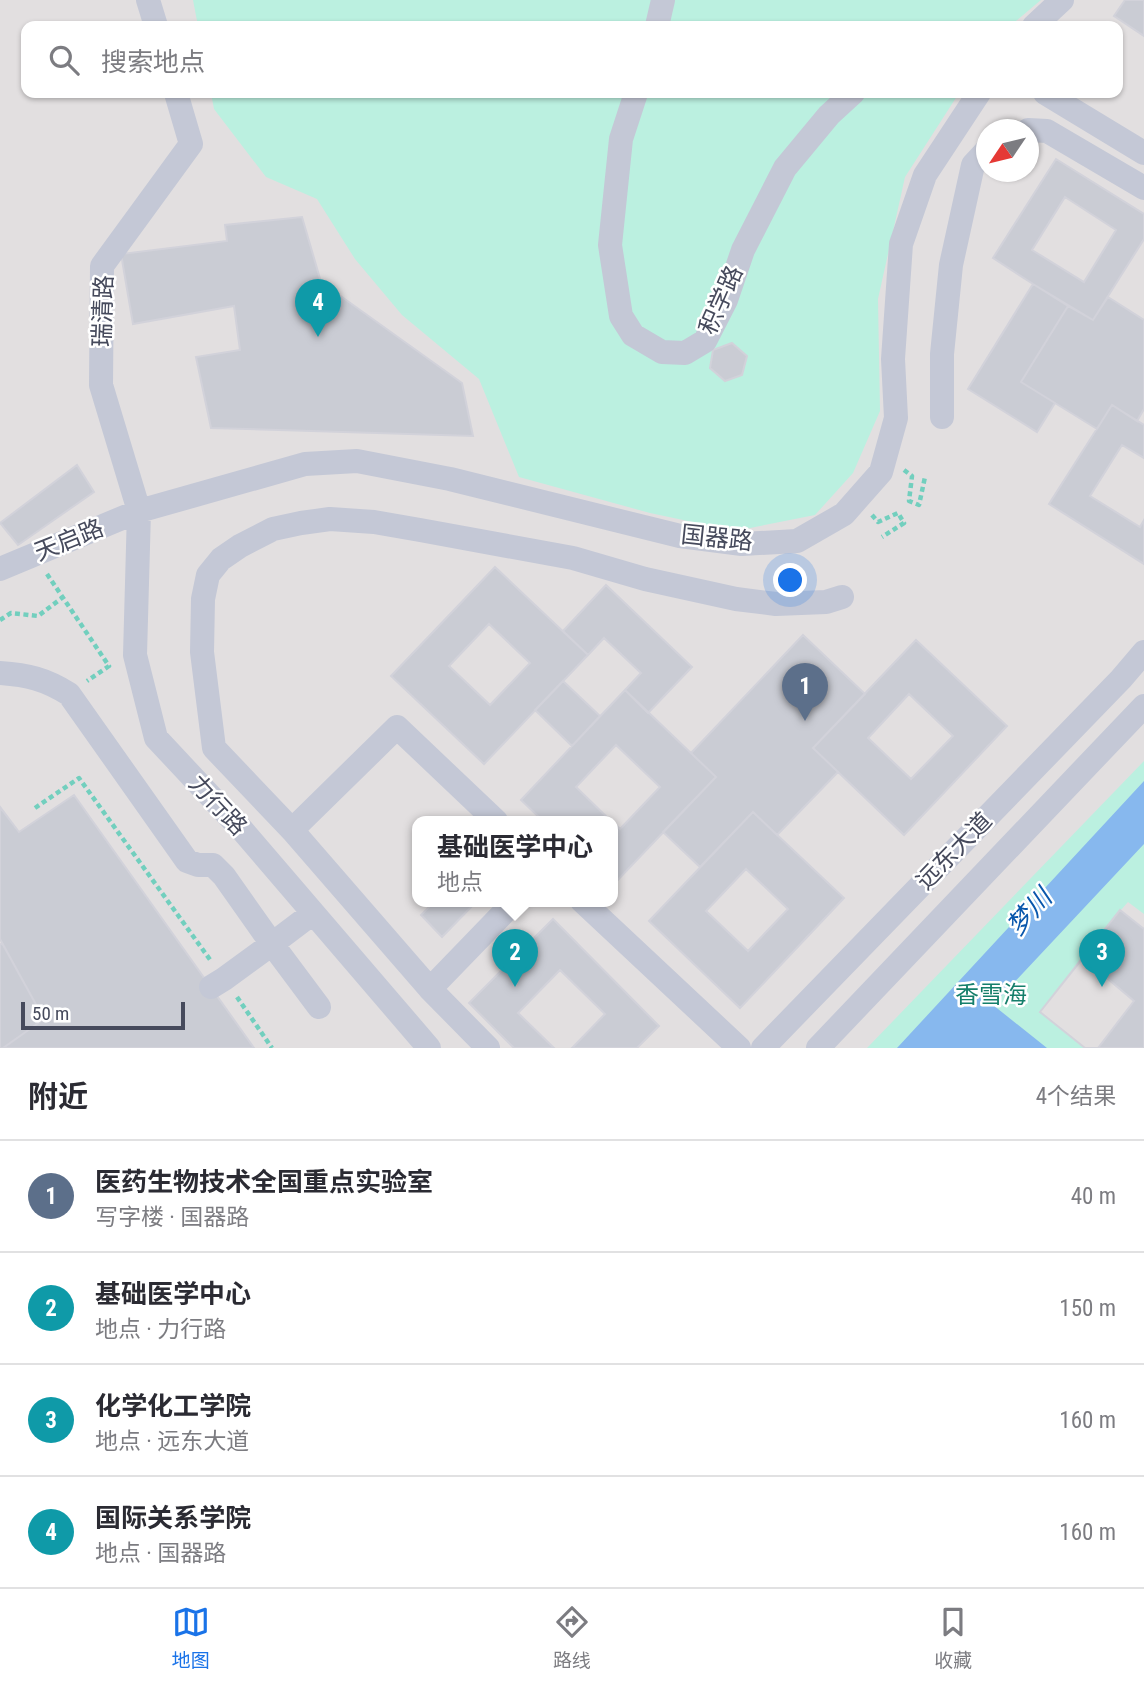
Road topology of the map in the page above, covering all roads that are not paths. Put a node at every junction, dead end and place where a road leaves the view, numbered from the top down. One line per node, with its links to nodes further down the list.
1 (148, 0): 4 (street)
2 (663, 0): 5 (street)
3 (1062, 0): 6 (street)
4 (154, 21)
5 (658, 21)
6 (1039, 21)
7 (177, 98): 17 (street, 瑞清路)
8 (634, 98): 9 (street, 积学路)
9 (848, 98)
10 (976, 98): 17 (street, 国器路)
11 (1053, 98): 13 (street)
12 (1039, 131): 15 (street)
13 (1144, 153)
14 (976, 162): 16 (street)
15 (1144, 188)
16 (942, 417)
17 (139, 511): 18 (street, 天启路); 27 (street, 力行路)
18 (0, 569)
19 (842, 597): 24 (street)
20 (1140, 664): 35 (street, 远东大道)
21 (0, 673): 28 (street)
22 (1144, 706): 36 (street, 远东大道)
23 (491, 816): 24 (street)
24 (292, 830): 30 (street)
25 (509, 907): 30 (street)
26 (588, 907): 34 (street)
27 (313, 913): 28 (street); 32 (street, 力行路)
28 (272, 944): 29 (street); 31 (street)
29 (218, 983)
30 (430, 989): 33 (street)
31 (319, 1007)
32 (429, 1048)
33 (488, 1048)
34 (739, 1048)
35 (763, 1048)
36 (818, 1048)

